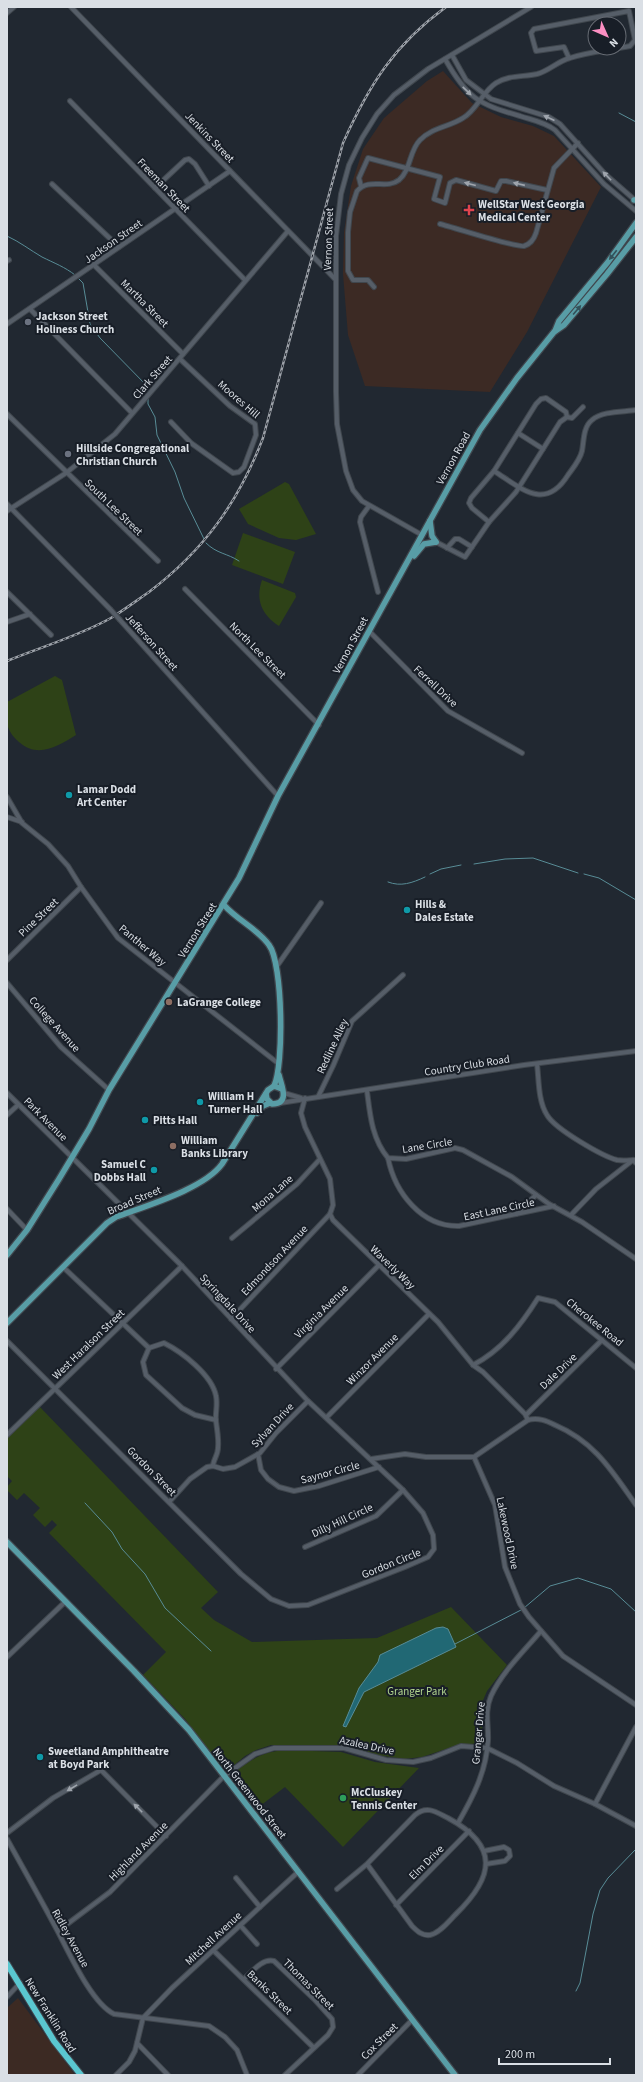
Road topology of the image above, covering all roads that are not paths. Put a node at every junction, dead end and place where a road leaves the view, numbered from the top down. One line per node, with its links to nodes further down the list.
1 (14, 7): 4 (street)
2 (71, 7): 14 (street, Jenkins Street)
3 (531, 7): 5 (street, Vernon Street)
4 (7, 13)
5 (452, 55): 7 (street, Vernon Street); 8 (street)
6 (569, 58): 6 (street); 8 (street)
7 (445, 59): 10 (street, one-way to 10); 30 (street, Vernon Street)
8 (484, 94): 10 (street); 11 (street, one-way to 8)
9 (70, 101): 18 (street, Freeman Street)
10 (479, 101): 12 (street); 13 (street)
11 (578, 143): 12 (street); 20 (street, one-way to 11)
12 (572, 148): 19 (street); 22 (street)
13 (407, 168): 17 (street); 17 (street); 19 (street, one-way to 13)
14 (230, 171): 16 (street, Jackson Street); 25 (street, Jenkins Street)
15 (52, 184): 27 (street)
16 (209, 186): 18 (street); 21 (street, Jackson Street)
17 (362, 186): 31 (street)
18 (155, 188): 21 (street, Freeman Street)
19 (547, 190): 24 (street)
20 (635, 201)
21 (175, 209): 27 (street, Jackson Street); 29 (street, Freeman Street)
22 (636, 211)
23 (636, 223): 34 (main road, Vernon Road, one-way to 34)
24 (440, 224)
25 (288, 231): 29 (street, Clark Street); 30 (street, Jenkins Street)
26 (636, 237): 34 (main road, Vernon Road, one-way to 26)
27 (119, 247): 28 (street, Jackson Street)
28 (94, 265): 32 (street, Jackson Street); 35 (street, Martha Street)
29 (245, 280): 35 (street, Clark Street)
30 (336, 280): 49 (street, Vernon Street)
31 (374, 287)
32 (30, 309): 33 (street, Jackson Street); 40 (street)
33 (7, 324)
34 (554, 332): 52 (main road, Vernon Road)
35 (183, 354): 36 (street, Clark Street)
36 (180, 359): 40 (street, Clark Street); 42 (street, Moores Hill)
37 (582, 407): 41 (street)
38 (636, 410): 47 (street)
39 (7, 414): 46 (street, South Lee Street)
40 (132, 414): 46 (street, Clark Street)
41 (567, 417): 43 (street); 44 (street)
42 (171, 422)
43 (518, 433): 44 (street); 45 (street)
44 (543, 449): 47 (street)
45 (494, 471): 47 (street); 53 (street)
46 (66, 473): 50 (street, Clark Street); 58 (street, South Lee Street)
47 (519, 486): 53 (street)
48 (7, 504): 50 (street, Jefferson Street)
49 (368, 506): 54 (street, Vernon Street); 62 (street)
50 (11, 508): 51 (street, Clark Street); 70 (street, Jefferson Street, bridge)
51 (7, 511)
52 (430, 520): 54 (main road, Vernon Road); 55 (main road)
53 (489, 522): 56 (street)
54 (422, 535): 59 (main road, Vernon Road)
55 (436, 542): 57 (street); 59 (main road)
56 (472, 547): 57 (street); 57 (street)
57 (447, 548)
58 (158, 561)
59 (404, 569): 63 (main road, Vernon Road)
60 (185, 589): 68 (street, North Lee Street)
61 (7, 592): 64 (street)
62 (378, 592)
63 (384, 604): 66 (main road, Vernon Street)
64 (30, 614): 65 (street); 67 (street)
65 (7, 622)
66 (369, 631): 68 (main road, Vernon Street); 69 (street, Ferrell Drive)
67 (51, 635)
68 (319, 725): 70 (main road, Vernon Street)
69 (522, 753)
70 (278, 796): 76 (main road, Vernon Street)
71 (7, 799): 73 (street, Panther Way)
72 (7, 817): 73 (street)
73 (22, 823): 74 (street, Panther Way)
74 (81, 887): 77 (street, Pine Street); 80 (street, Panther Way)
75 (321, 903): 78 (street)
76 (224, 905): 78 (main road); 80 (main road, Vernon Street)
77 (7, 960)
78 (277, 966): 83 (main road)
79 (403, 975): 92 (street, Redline Alley)
80 (175, 982): 83 (street, Panther Way); 87 (main road, Vernon Street)
81 (7, 983): 87 (street, College Avenue)
82 (636, 1051): 84 (street, Country Club Road)
83 (279, 1064): 85 (main road)
84 (537, 1064): 88 (street, Country Club Road); 102 (street)
85 (278, 1073): 86 (main road); 89 (main road)
86 (274, 1086): 89 (main road); 91 (main road)
87 (109, 1090): 99 (main road, Vernon Street)
88 (367, 1090): 92 (street, Country Club Road); 100 (street, Lane Circle)
89 (283, 1091): 93 (street, Country Club Road); 95 (main road)
90 (7, 1093): 96 (street, Park Avenue)
91 (266, 1094): 94 (main road); 98 (main road, Broad Street)
92 (318, 1097): 93 (street, Country Club Road)
93 (303, 1098): 95 (street, Country Club Road); 101 (street)
94 (270, 1103): 95 (main road); 98 (main road, Broad Street)
95 (280, 1103)
96 (18, 1105): 97 (street); 99 (street, Park Avenue)
97 (7, 1115)
98 (252, 1118): 106 (main road, Broad Street)
99 (72, 1157): 106 (street, Springdale Drive); 110 (main road, Vernon Street)
100 (388, 1158): 103 (street, Lane Circle); 108 (street, East Lane Circle)
101 (320, 1159): 107 (street); 111 (street, Mona Lane)
102 (635, 1161): 109 (street)
103 (536, 1195): 104 (street, Lane Circle); 108 (street)
104 (554, 1206): 108 (street, East Lane Circle); 109 (street, Lane Circle)
105 (7, 1209): 110 (street)
106 (128, 1212): 114 (street, Springdale Drive); 116 (main road, Broad Street)
107 (330, 1214): 115 (street, Waverly Way); 118 (street, Edmondson Avenue)
108 (514, 1215)
109 (571, 1215): 113 (street, Lane Circle)
110 (27, 1230): 112 (main road, Vernon Street)
111 (232, 1238)
112 (7, 1255)
113 (636, 1259)
114 (182, 1266): 118 (street, Springdale Drive); 120 (street, West Haralson Street)
115 (378, 1266): 117 (street, Waverly Way); 126 (street, Virginia Avenue)
116 (63, 1267): 119 (main road, Broad Street); 120 (street)
117 (429, 1314): 124 (street, Waverly Way); 130 (street, Winzor Avenue)
118 (231, 1319): 126 (street, Springdale Drive)
119 (7, 1323)
120 (121, 1323): 123 (street); 127 (street, West Haralson Street)
121 (602, 1340): 124 (street, Cherokee Road); 125 (street, Cherokee Road); 129 (street, Dale Drive)
122 (7, 1341): 127 (street, Gordon Street)
123 (148, 1348): 131 (street); 131 (street)
124 (473, 1365): 129 (street, Waverly Way)
125 (636, 1368)
126 (276, 1369): 128 (street, Springdale Drive)
127 (55, 1388): 133 (street, West Haralson Street); 140 (street, Gordon Street)
128 (308, 1401): 130 (street, Springdale Drive); 134 (street, Sylvan Drive)
129 (526, 1415): 132 (street, Waverly Way)
130 (327, 1417): 136 (street, Springdale Drive)
131 (216, 1420): 137 (street)
132 (528, 1420): 135 (street); 141 (street)
133 (7, 1435)
134 (258, 1454): 137 (street, Sylvan Drive); 138 (street, Saynor Circle)
135 (474, 1457): 136 (street); 146 (street, Lakewood Drive)
136 (371, 1460): 138 (street, Gordon Circle)
137 (213, 1466): 140 (street, Sylvan Drive)
138 (379, 1467): 139 (street, Gordon Circle)
139 (403, 1490): 143 (street, Dilly Hill Circle); 145 (street, Gordon Circle)
140 (170, 1501): 145 (street, Gordon Street)
141 (636, 1505)
142 (8, 1546): 144 (main road, North Greenwood Street)
143 (305, 1547)
144 (65, 1602): 147 (street); 151 (main road, North Greenwood Street)
145 (289, 1606)
146 (541, 1631): 148 (street, Lakewood Drive); 150 (street, Granger Drive)
147 (8, 1655)
148 (636, 1705)
149 (636, 1727): 152 (street)
150 (487, 1748): 151 (street, Azalea Drive); 152 (street, Azalea Drive); 153 (street, Granger Drive)
151 (224, 1776): 157 (street, Highland Avenue); 162 (main road, North Greenwood Street)
152 (595, 1804): 154 (street, Azalea Drive)
153 (458, 1823): 155 (street); 160 (street)
154 (636, 1826)
155 (469, 1831): 159 (street); 165 (street, Elm Drive)
156 (7, 1833): 157 (street, one-way to 156)
157 (166, 1836): 168 (street, Highland Avenue)
158 (7, 1839): 168 (street, Ridley Avenue)
159 (484, 1852): 161 (street); 161 (street)
160 (367, 1864): 164 (street); 165 (street)
161 (486, 1864): 165 (street)
162 (298, 1872): 166 (street, Mitchell Avenue); 176 (main road, North Greenwood Street)
163 (236, 1878): 166 (street)
164 (337, 1889)
165 (396, 1905)
166 (260, 1907): 167 (street, Mitchell Avenue)
167 (240, 1925): 169 (street); 170 (street, Mitchell Avenue)
168 (58, 1932): 175 (street, Ridley Avenue)
169 (257, 1944)
170 (213, 1950): 172 (street, Banks Street); 175 (street, Mitchell Avenue)
171 (7, 1964): 173 (highway, New Franklin Road)
172 (244, 1979): 178 (street, Banks Street); 178 (street, Thomas Street)
173 (20, 1983): 174 (street); 179 (highway, New Franklin Road)
174 (7, 1997)
175 (142, 2018): 177 (street); 182 (street, Ridley Avenue)
176 (412, 2020): 184 (street, Cox Street); 185 (main road, North Greenwood Street)
177 (137, 2043): 180 (street); 181 (street)
178 (313, 2047): 183 (street)
179 (81, 2075)
180 (116, 2075)
181 (168, 2075)
182 (247, 2075)
183 (285, 2075)
184 (358, 2075)
185 (455, 2075)

